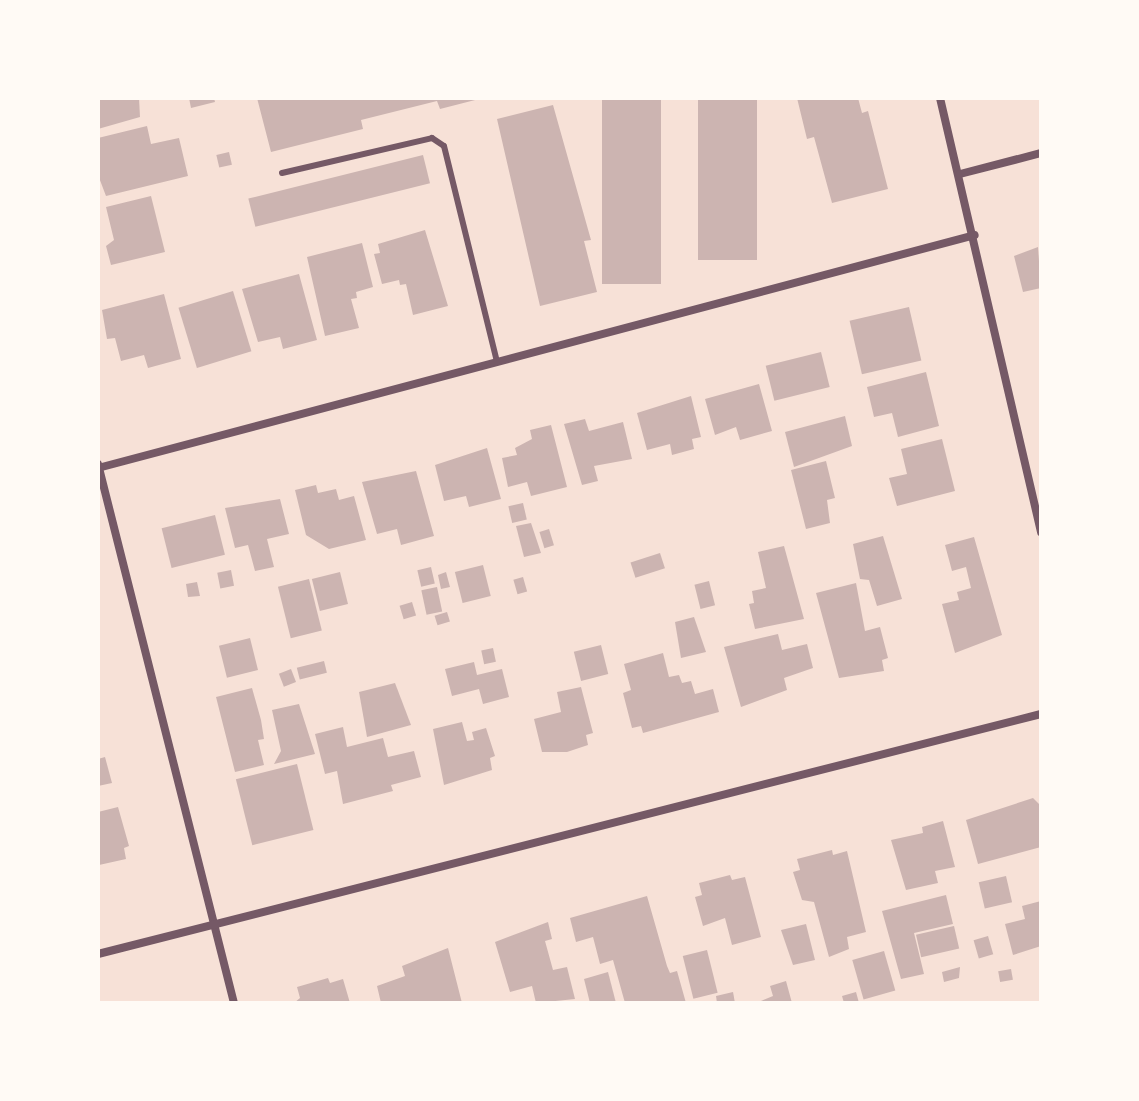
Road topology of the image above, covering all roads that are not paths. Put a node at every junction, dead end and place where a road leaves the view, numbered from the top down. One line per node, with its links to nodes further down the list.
1 (940, 98): 4 (street)
2 (1041, 153): 4 (street)
3 (282, 173): 6 (lane)
4 (960, 174): 5 (street)
5 (975, 235): 6 (street); 8 (street)
6 (497, 362): 7 (street)
7 (98, 467): 10 (street)
8 (1041, 532)
9 (1041, 714): 10 (street)
10 (214, 924): 11 (street); 12 (street)
11 (98, 954)
12 (234, 1003)

